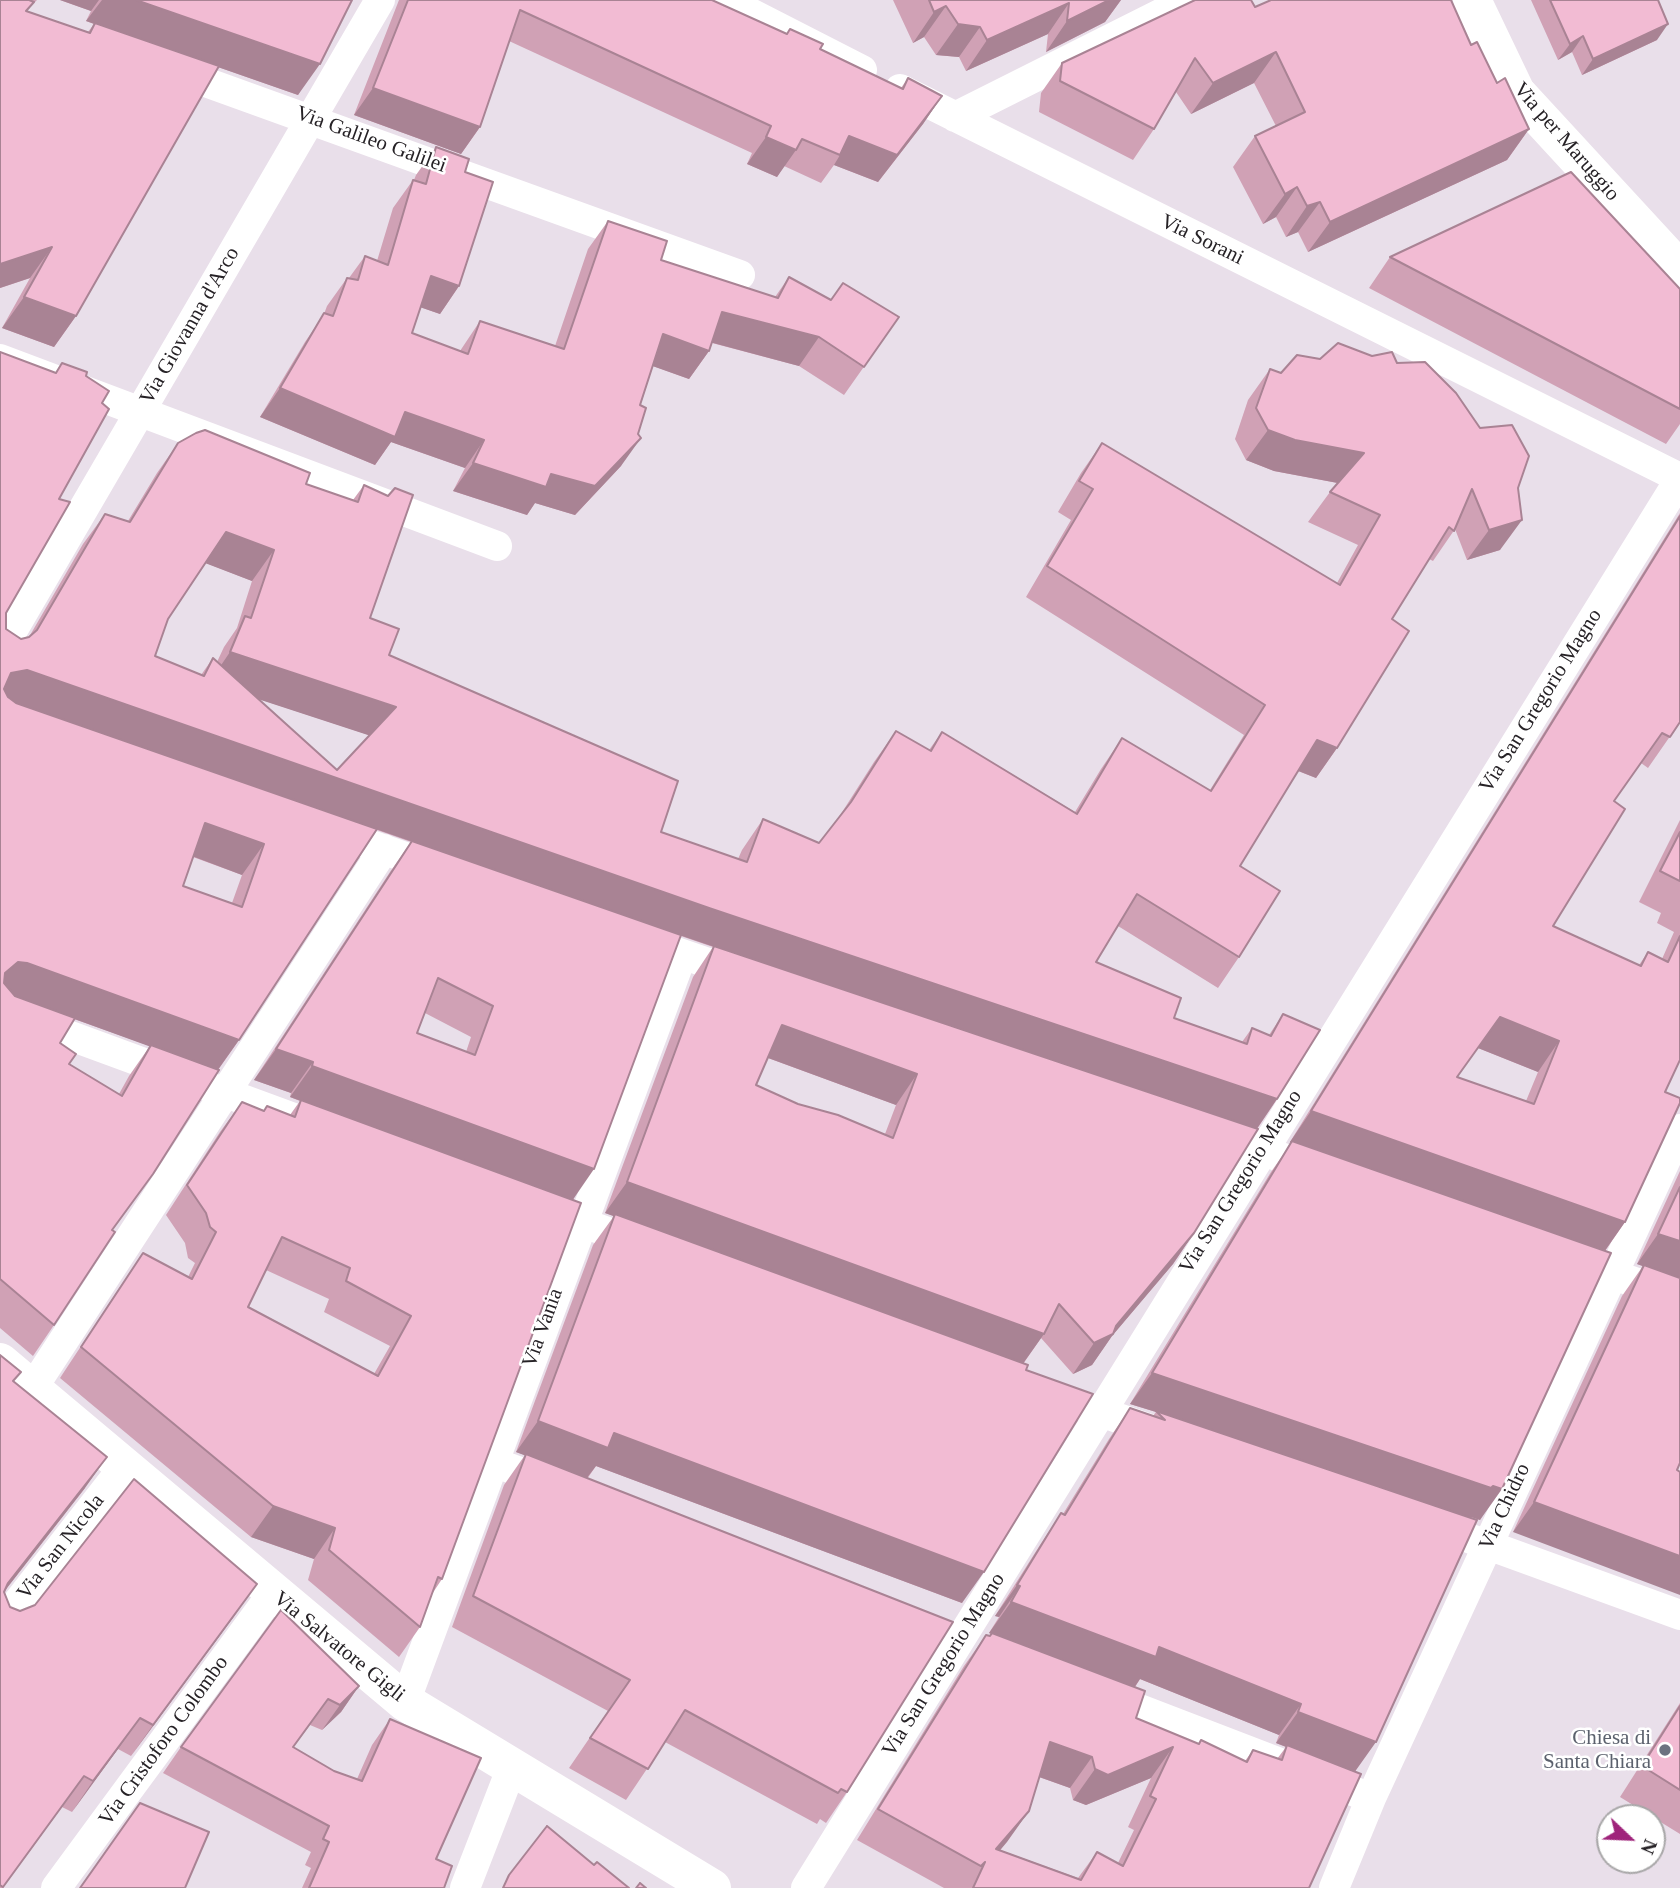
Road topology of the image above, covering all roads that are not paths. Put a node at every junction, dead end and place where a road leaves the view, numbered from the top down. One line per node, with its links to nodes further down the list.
1 (380, 0): 7 (street, Via Giovanna d'Arco)
2 (724, 0): 6 (street, Via Sorani)
3 (1188, 0): 6 (street)
4 (1472, 0): 8 (street, Via per Maruggio)
5 (143, 59): 7 (street, Via Galileo Galilei)
6 (955, 117): 12 (street, Via Sorani)
7 (311, 118): 9 (street, Via Galileo Galilei); 11 (street, Via Giovanna d'Arco)
8 (1680, 270)
9 (740, 275)
10 (0, 359): 11 (street)
11 (140, 412): 13 (street); 14 (street, Via Giovanna d'Arco)
12 (1680, 478): 26 (street, Via San Gregorio Magno)
13 (497, 546)
14 (0, 652)
15 (304, 822): 16 (street)
16 (384, 849): 17 (street); 22 (street)
17 (461, 877)
18 (617, 932): 19 (street)
19 (682, 955): 20 (street); 29 (street, Via Vania)
20 (761, 981)
21 (0, 1010): 22 (street)
22 (225, 1094): 25 (street); 36 (street)
23 (1182, 1123): 26 (street)
24 (1680, 1129): 32 (street, Via Chidro)
25 (327, 1130)
26 (1261, 1150): 27 (street); 37 (street, Via San Gregorio Magno)
27 (1352, 1182)
28 (506, 1195): 29 (street)
29 (582, 1223): 31 (street); 39 (street, Via Vania)
30 (1535, 1247): 32 (street)
31 (673, 1256)
32 (1613, 1275): 33 (street); 43 (street, Via Chidro)
33 (1680, 1298)
34 (0, 1362): 36 (street, Via Salvatore Gigli)
35 (1023, 1384): 37 (street)
36 (32, 1389): 40 (street, Via Salvatore Gigli)
37 (1100, 1412): 38 (street); 54 (street, Via San Gregorio Magno)
38 (1191, 1443)
39 (493, 1462): 41 (street); 48 (street, Via Vania)
40 (123, 1468): 44 (street, Via Salvatore Gigli); 46 (street, Via San Nicola)
41 (584, 1496)
42 (1397, 1513): 43 (street)
43 (1488, 1544): 45 (street); 50 (street, Via Chidro)
44 (273, 1593): 48 (street, Via Salvatore Gigli); 51 (street, Via Cristoforo Colombo)
45 (1680, 1615)
46 (0, 1625)
47 (1075, 1684): 50 (street)
48 (405, 1702): 49 (street, Via Salvatore Gigli)
49 (512, 1767): 52 (street); 53 (street, Via Salvatore Gigli)
50 (1371, 1798): 55 (street, Via Chidro)
51 (56, 1888)
52 (465, 1888)
53 (712, 1888)
54 (806, 1888)
55 (1334, 1888)

